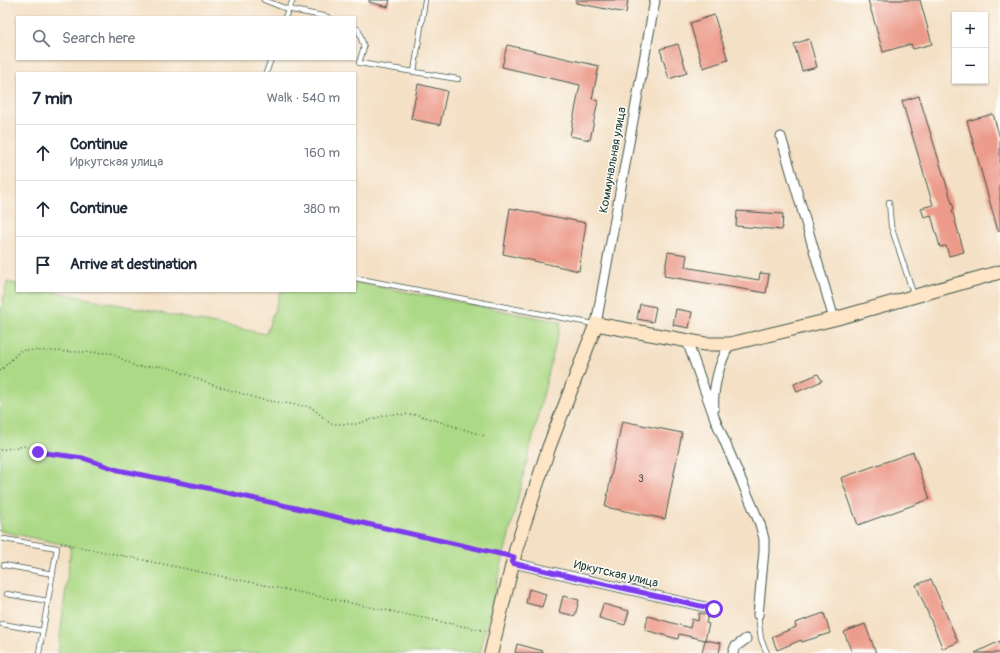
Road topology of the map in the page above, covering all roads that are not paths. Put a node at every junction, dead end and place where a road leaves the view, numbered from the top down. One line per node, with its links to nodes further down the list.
1 (264, 0): 5 (lane)
2 (293, 0): 5 (lane)
3 (425, 0): 11 (lane)
4 (655, 0): 19 (street, Коммунальная улица)
5 (287, 9): 6 (lane); 7 (lane)
6 (284, 16)
7 (323, 16)
8 (356, 28): 11 (lane)
9 (271, 60): 10 (lane)
10 (266, 72)
11 (414, 72): 12 (lane)
12 (458, 79)
13 (780, 137): 18 (street)
14 (889, 202): 17 (lane)
15 (1000, 272): 17 (street)
16 (356, 278): 19 (lane)
17 (914, 296): 18 (street)
18 (834, 318): 21 (street)
19 (596, 324): 20 (street); 24 (street)
20 (687, 341): 21 (street); 22 (street)
21 (730, 344): 22 (street)
22 (715, 419): 30 (street)
23 (4, 539): 26 (lane)
24 (513, 560): 29 (street, Иркутская улица); 35 (street)
25 (4, 565): 26 (lane)
26 (53, 574): 28 (lane)
27 (7, 594): 28 (lane)
28 (48, 601): 32 (lane)
29 (714, 609)
30 (758, 615): 37 (lane)
31 (2, 624): 32 (lane)
32 (43, 631): 34 (lane)
33 (746, 639): 36 (street)
34 (40, 653)
35 (491, 653)
36 (733, 653)
37 (767, 653)

